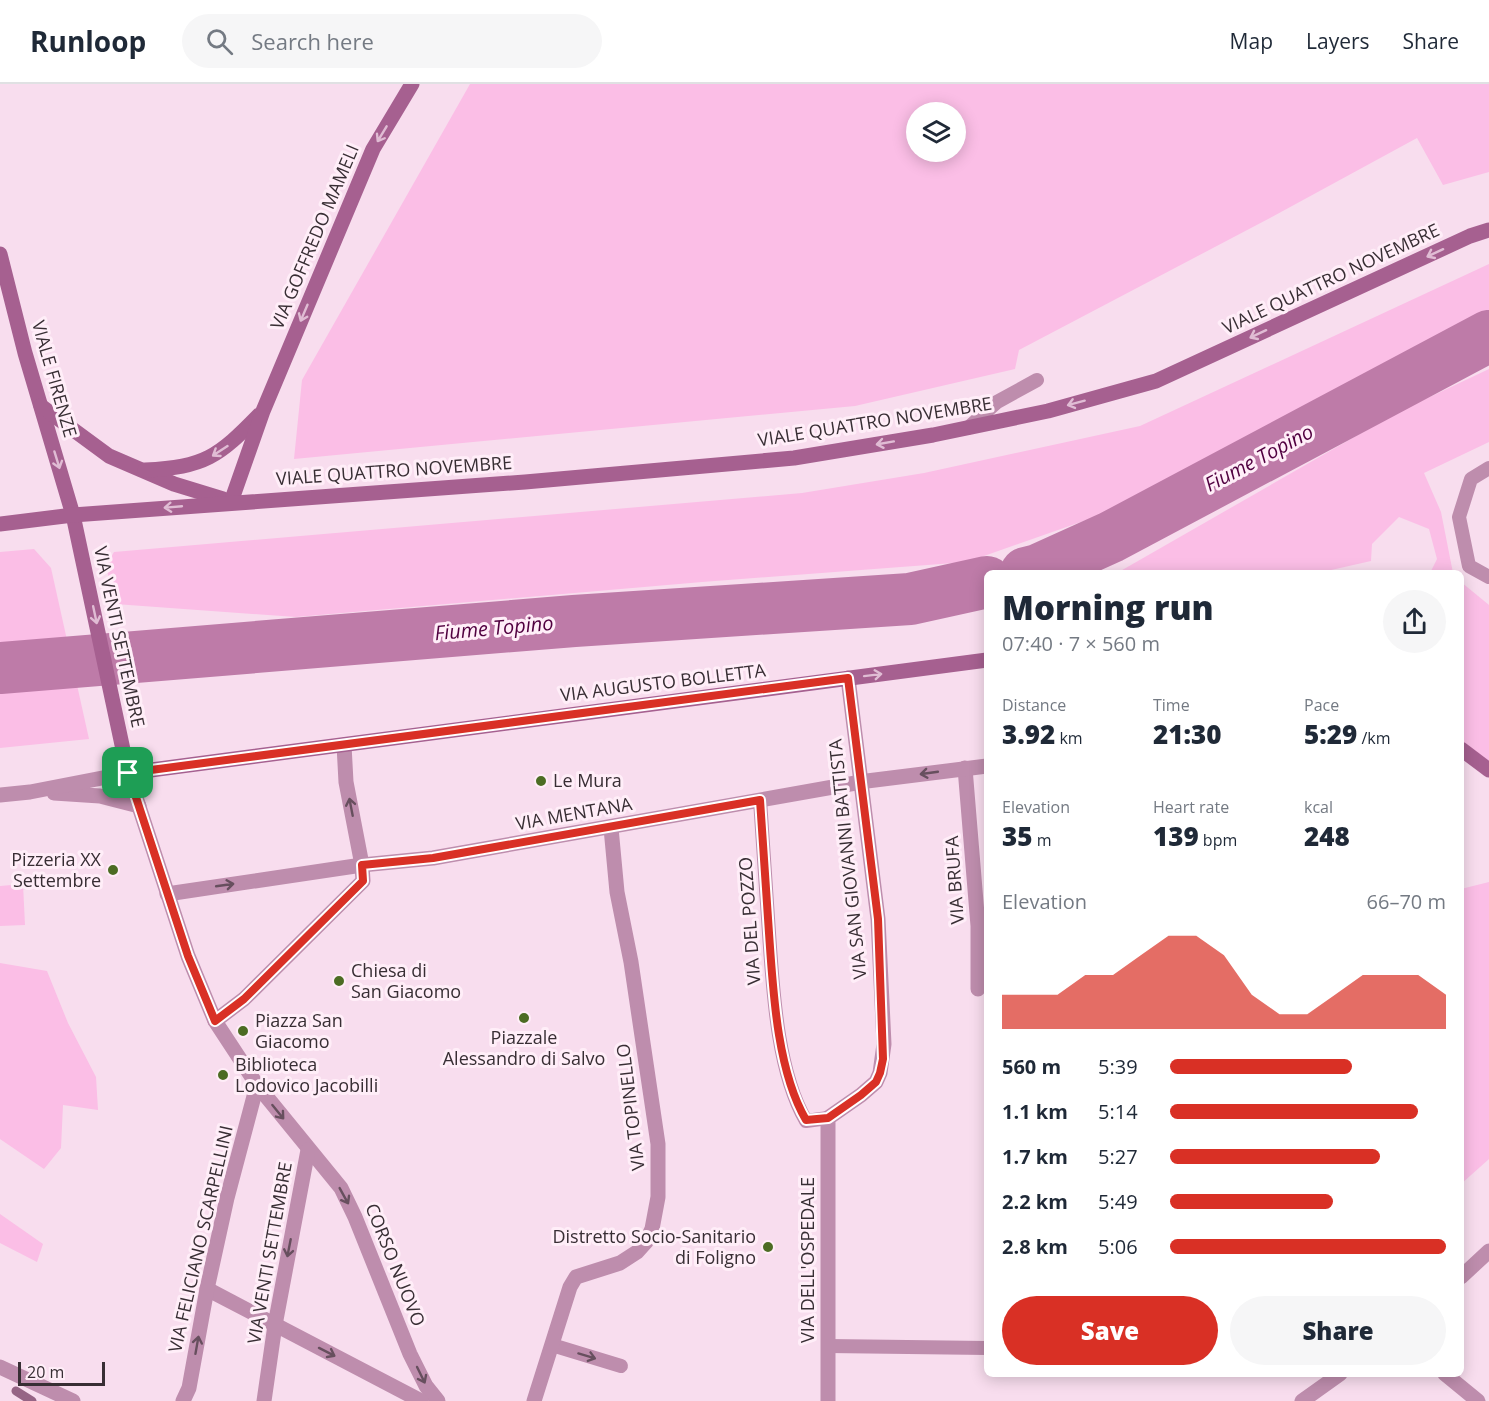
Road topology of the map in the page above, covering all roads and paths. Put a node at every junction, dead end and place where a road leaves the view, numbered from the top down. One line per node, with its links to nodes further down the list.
1 (412, 84): 6 (main road, VIA GOFFREDO MAMELI, one-way to 6)
2 (1489, 230): 7 (main road, VIALE QUATTRO NOVEMBRE, one-way to 7)
3 (0, 254): 5 (main road, VIALE FIRENZE)
4 (1037, 380): 7 (lane)
5 (40, 406): 9 (main road, VIALE QUATTRO NOVEMBRE); 11 (main road, VIALE FIRENZE, one-way to 11)
6 (263, 411): 9 (main road, VIA GOFFREDO MAMELI, one-way to 9); 10 (main road, VIA GOFFREDO MAMELI)
7 (968, 428): 10 (main road, VIALE QUATTRO NOVEMBRE, one-way to 10)
8 (1489, 468): 13 (lane)
9 (139, 470): 10 (main road, VIALE QUATTRO NOVEMBRE)
10 (231, 502): 11 (main road, VIALE QUATTRO NOVEMBRE, one-way to 11)
11 (73, 515): 12 (main road, VIALE QUATTRO NOVEMBRE); 21 (main road, VIA VENTI SETTEMBRE, one-way to 21)
12 (0, 524)
13 (1489, 577)
14 (984, 660): 15 (main road, VIA AUGUSTO BOLLETTA, one-way to 14)
15 (848, 678): 16 (main road, VIA AUGUSTO BOLLETTA); 22 (street, VIA SAN GIOVANNI BATTISTA)
16 (344, 745): 21 (main road, VIA AUGUSTO BOLLETTA); 28 (street, one-way to 16)
17 (1464, 751): 20 (main road)
18 (984, 766): 19 (street, VIA MENTANA)
19 (965, 768): 22 (street, VIA MENTANA, one-way to 22); 30 (street, VIA BRUFA)
20 (1489, 770)
21 (128, 773): 23 (street); 26 (street, VIA VENTI SETTEMBRE)
22 (862, 783): 25 (street, VIA MENTANA); 33 (street, VIA SAN GIOVANNI BATTISTA)
23 (30, 792): 24 (street); 26 (street)
24 (0, 795)
25 (760, 800): 27 (street, VIA MENTANA); 33 (lane, VIA DEL POZZO)
26 (139, 806): 29 (street, VIA VENTI SETTEMBRE)
27 (611, 828): 28 (street, VIA MENTANA); 39 (street, VIA TOPINELLO)
28 (362, 865): 29 (street, VIA MENTANA, one-way to 28); 31 (street)
29 (167, 894): 31 (street, VIA VENTI SETTEMBRE)
30 (978, 989)
31 (215, 1021): 32 (street, VIA VENTI SETTEMBRE)
32 (257, 1085): 34 (street, VIA VENTI SETTEMBRE, one-way to 34); 37 (street, VIA FELICIANO SCARPELLINI)
33 (828, 1118): 40 (street, VIA DELL'OSPEDALE)
34 (309, 1150): 38 (street, VIA VENTI SETTEMBRE, one-way to 38); 50 (street, CORSO NUOVO, one-way to 50)
35 (1489, 1251): 36 (street)
36 (1464, 1273)
37 (207, 1288): 38 (street); 47 (street, VIA FELICIANO SCARPELLINI, one-way to 37)
38 (275, 1325): 48 (street, VIA VENTI SETTEMBRE); 49 (street, one-way to 49)
39 (552, 1345): 42 (lane, one-way to 42); 51 (street, VIA TOPINELLO)
40 (828, 1346): 41 (lane); 52 (street, VIA DELL'OSPEDALE)
41 (984, 1348)
42 (621, 1366)
43 (0, 1367): 46 (street)
44 (1336, 1377): 53 (street)
45 (1449, 1377): 54 (street)
46 (73, 1401)
47 (183, 1401)
48 (264, 1401)
49 (421, 1401)
50 (438, 1401)
51 (534, 1401)
52 (828, 1401)
53 (1302, 1401)
54 (1478, 1401)

